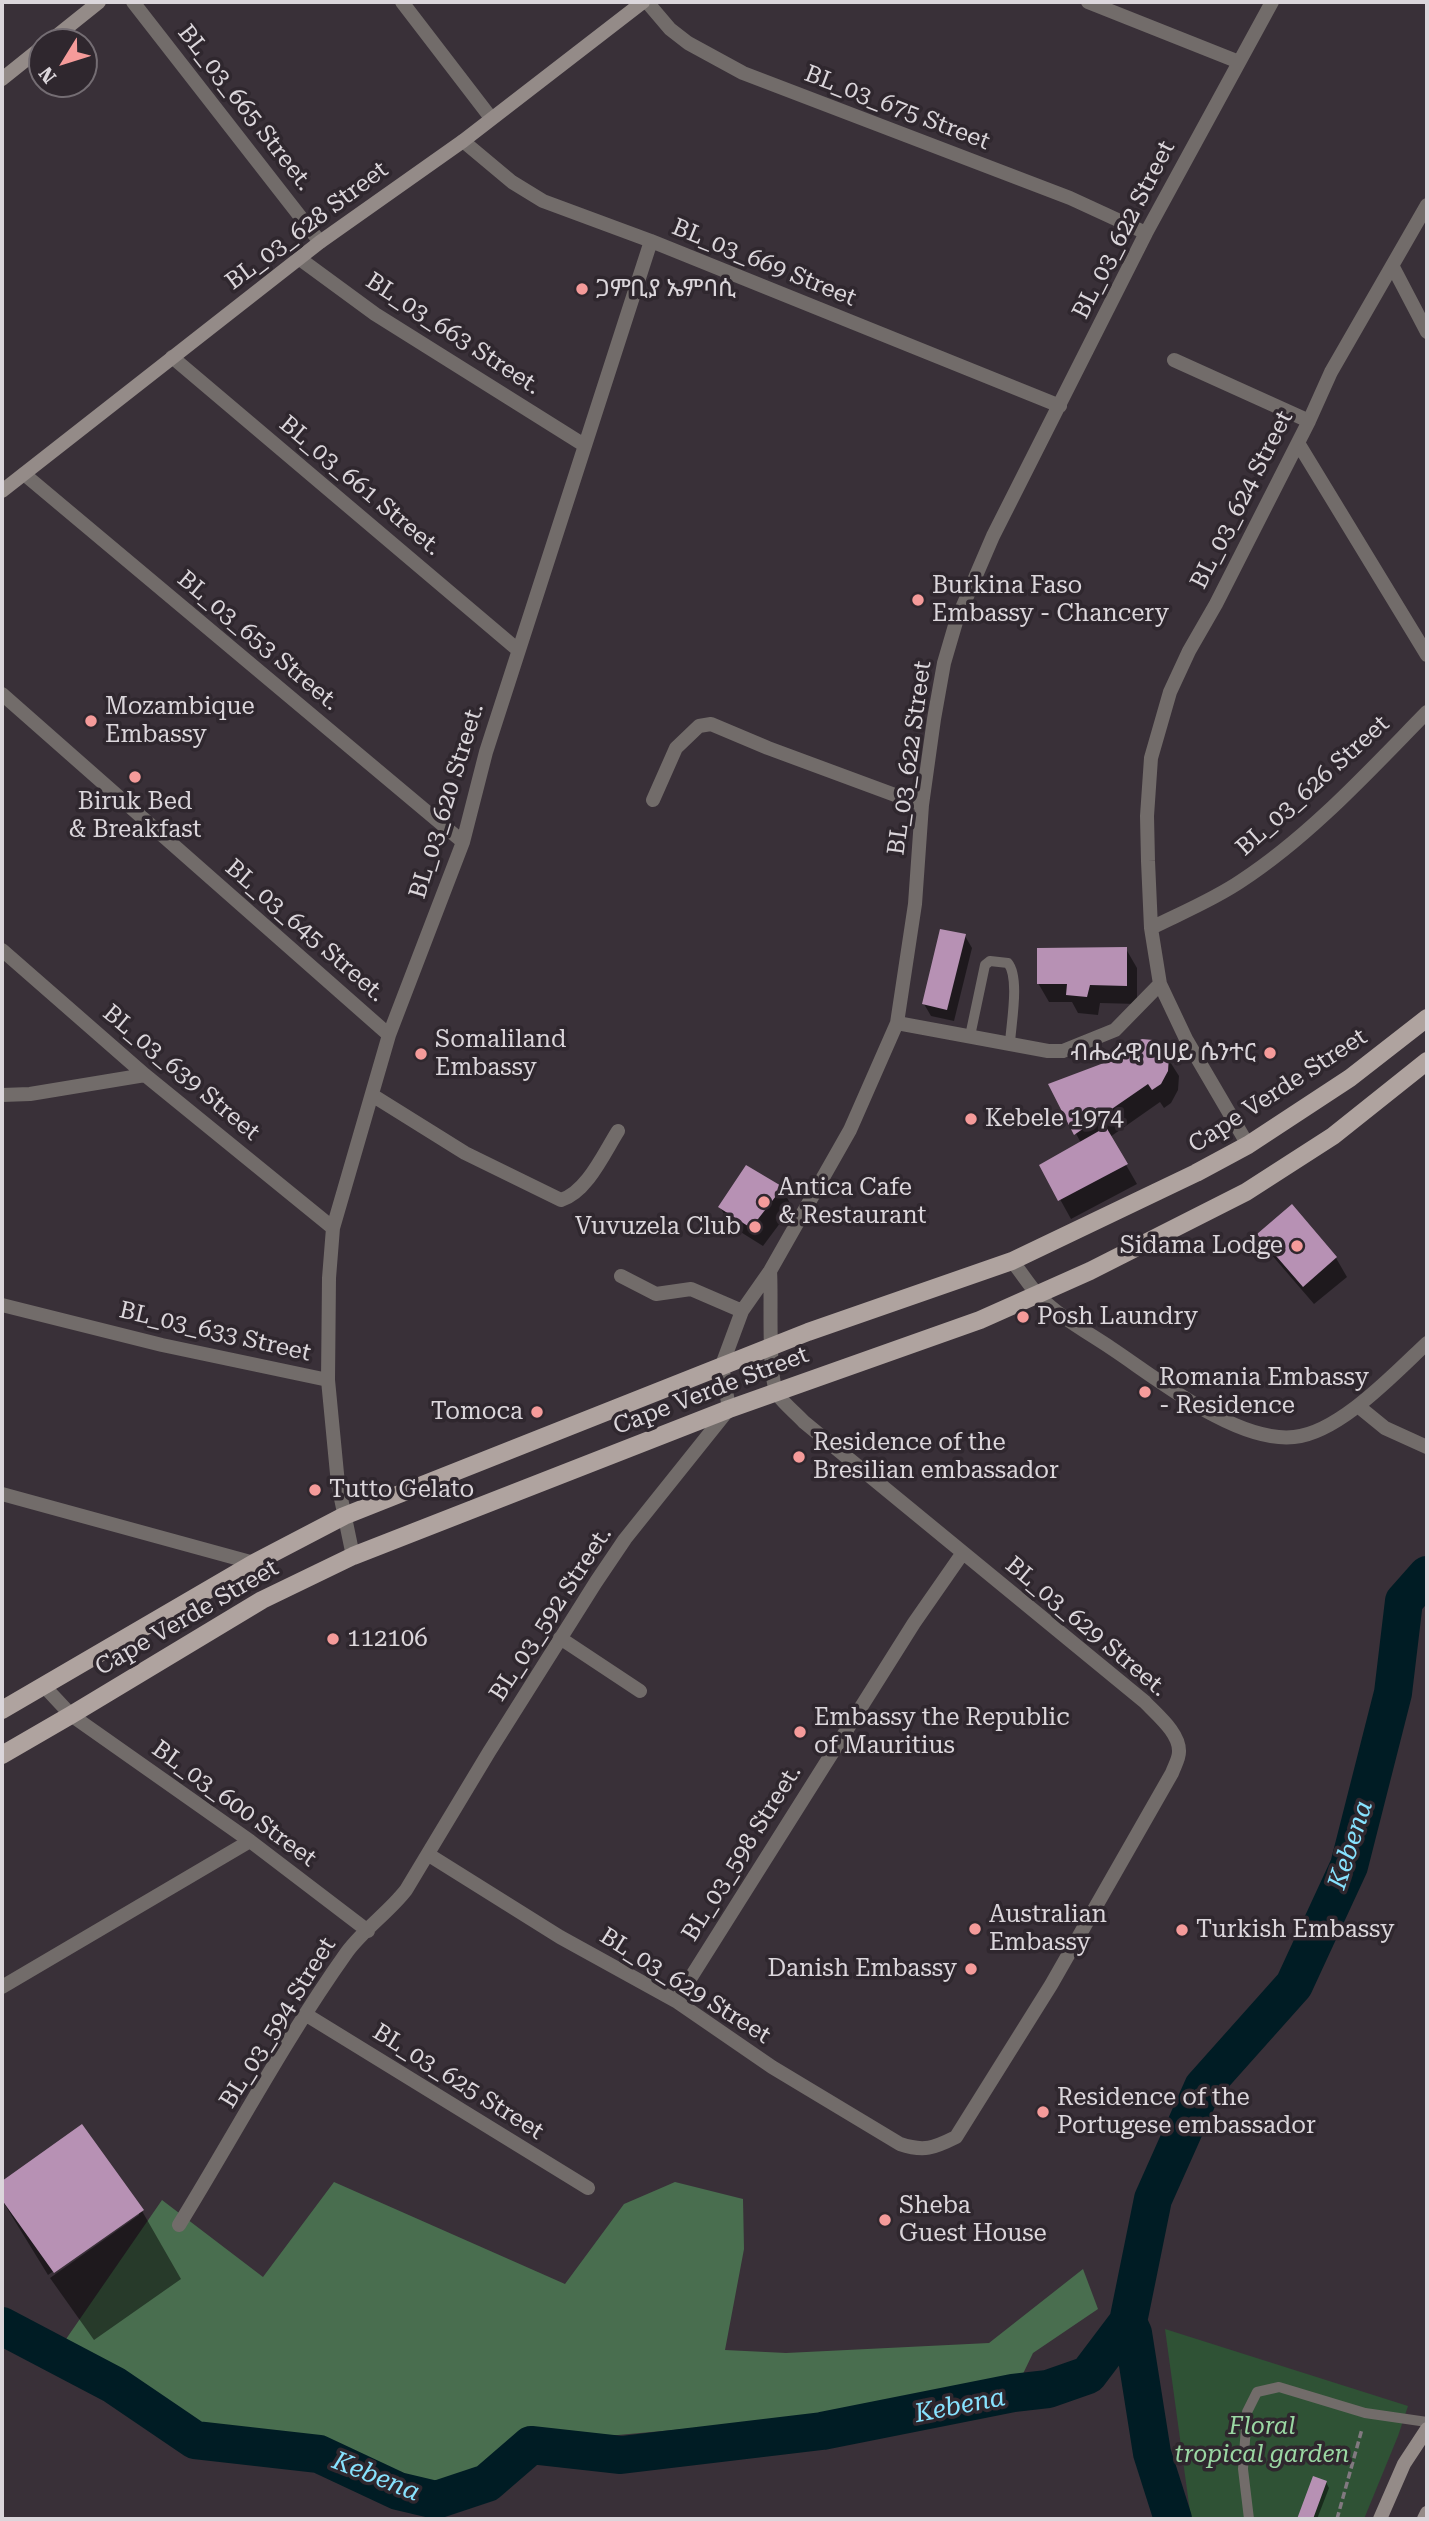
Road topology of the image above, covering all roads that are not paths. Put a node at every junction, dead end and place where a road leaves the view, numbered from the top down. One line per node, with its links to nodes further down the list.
1 (99, 2): 7 (street)
2 (133, 2): 16 (street, BL_03_665 Street.)
3 (402, 2): 11 (street)
4 (645, 2): 11 (street, BL_03_628 Street); 14 (street, BL_03_675 Street)
5 (1088, 2): 9 (street)
6 (1272, 2): 9 (street, BL_03_622 Street)
7 (66, 28)
8 (28, 58): 10 (street)
9 (1239, 62): 14 (street, BL_03_622 Street)
10 (2, 79)
11 (491, 118): 12 (street, BL_03_628 Street)
12 (463, 141): 15 (street, BL_03_669 Street); 16 (street, BL_03_628 Street)
13 (1427, 205): 18 (street, BL_03_624 Street)
14 (1146, 233): 22 (street, BL_03_622 Street)
15 (651, 242): 22 (street, BL_03_669 Street); 25 (street, BL_03_620 Street.)
16 (320, 243): 17 (street, BL_03_628 Street)
17 (300, 259): 20 (street, BL_03_628 Street); 25 (street, BL_03_663 Street.)
18 (1393, 267): 19 (street); 23 (street, BL_03_624 Street)
19 (1427, 332)
20 (172, 357): 26 (street, BL_03_628 Street); 28 (street, BL_03_661 Street.)
21 (1174, 360): 23 (street)
22 (1060, 406): 33 (street, BL_03_622 Street)
23 (1309, 421): 24 (street, BL_03_624 Street)
24 (1297, 443): 29 (street); 35 (street, BL_03_624 Street)
25 (584, 445): 28 (street, BL_03_620 Street.)
26 (24, 474): 27 (street, BL_03_628 Street); 34 (street, BL_03_653 Street.)
27 (2, 491)
28 (518, 650): 34 (street, BL_03_620 Street.)
29 (1427, 655)
30 (2, 694): 40 (street, BL_03_645 Street.)
31 (1427, 712): 35 (street, BL_03_626 Street)
32 (653, 800): 33 (street)
33 (922, 805): 39 (street, BL_03_622 Street)
34 (463, 842): 40 (street, BL_03_620 Street.)
35 (1150, 928): 37 (street, BL_03_624 Street)
36 (2, 950): 44 (street, BL_03_639 Street)
37 (1160, 984): 42 (street); 48 (street, BL_03_624 Street)
38 (1427, 1018): 48 (main road, Cape Verde Street)
39 (897, 1023): 41 (street); 51 (street, BL_03_622 Street)
40 (389, 1035): 46 (street, BL_03_620 Street.)
41 (970, 1036): 42 (street); 42 (lane)
42 (1010, 1043)
43 (1427, 1061): 53 (main road, Cape Verde Street)
44 (145, 1075): 45 (street); 49 (street, BL_03_639 Street)
45 (2, 1095)
46 (372, 1095): 47 (street); 49 (street, BL_03_620 Street.)
47 (618, 1130)
48 (1248, 1145): 50 (main road, Cape Verde Street)
49 (334, 1228): 59 (street, BL_03_620 Street.)
50 (1012, 1261): 53 (street); 57 (main road, Cape Verde Street)
51 (770, 1271): 55 (street, BL_03_622 Street); 57 (street)
52 (621, 1276): 55 (street)
53 (1039, 1296): 60 (main road, Cape Verde Street); 61 (street)
54 (2, 1305): 59 (street, BL_03_633 Street)
55 (742, 1311): 58 (street, BL_03_622 Street)
56 (1427, 1343): 61 (street)
57 (770, 1347): 58 (main road, Cape Verde Street); 60 (street)
58 (722, 1365): 62 (street); 65 (main road, Cape Verde Street)
59 (328, 1380): 65 (street, BL_03_633 Street)
60 (776, 1392): 62 (main road, Cape Verde Street); 66 (street, BL_03_629 Street.)
61 (1358, 1406): 63 (street)
62 (729, 1409): 67 (main road, Cape Verde Street); 69 (street, BL_03_592 Street.)
63 (1427, 1447)
64 (2, 1494): 68 (street)
65 (344, 1516): 67 (street, BL_03_633 Street); 68 (main road, Cape Verde Street)
66 (962, 1554): 79 (street, BL_03_598 Street.); 81 (street, BL_03_629 Street.)
67 (354, 1556): 73 (main road, Cape Verde Street)
68 (254, 1563): 70 (main road, Cape Verde Street)
69 (560, 1638): 71 (street); 76 (street, BL_03_592 Street.)
70 (43, 1685): 72 (main road, Cape Verde Street); 73 (street, BL_03_600 Street)
71 (640, 1690)
72 (2, 1710)
73 (71, 1715): 74 (main road, Cape Verde Street); 75 (street, BL_03_600 Street)
74 (2, 1755)
75 (250, 1841): 77 (street, BL_03_600 Street); 78 (street)
76 (429, 1856): 77 (street, BL_03_594 Street); 79 (street, BL_03_629 Street)
77 (368, 1931): 80 (street, BL_03_594 Street)
78 (2, 1987)
79 (676, 2001): 81 (street, BL_03_629 Street)
80 (305, 2014): 82 (street, BL_03_625 Street); 83 (street, BL_03_594 Street)
81 (919, 2150)
82 (588, 2189)
83 (179, 2225)
84 (1427, 2423): 87 (lane)
85 (1427, 2429): 88 (street)
86 (1427, 2513): 89 (street)
87 (1249, 2519)
88 (1380, 2519)
89 (1424, 2519)

